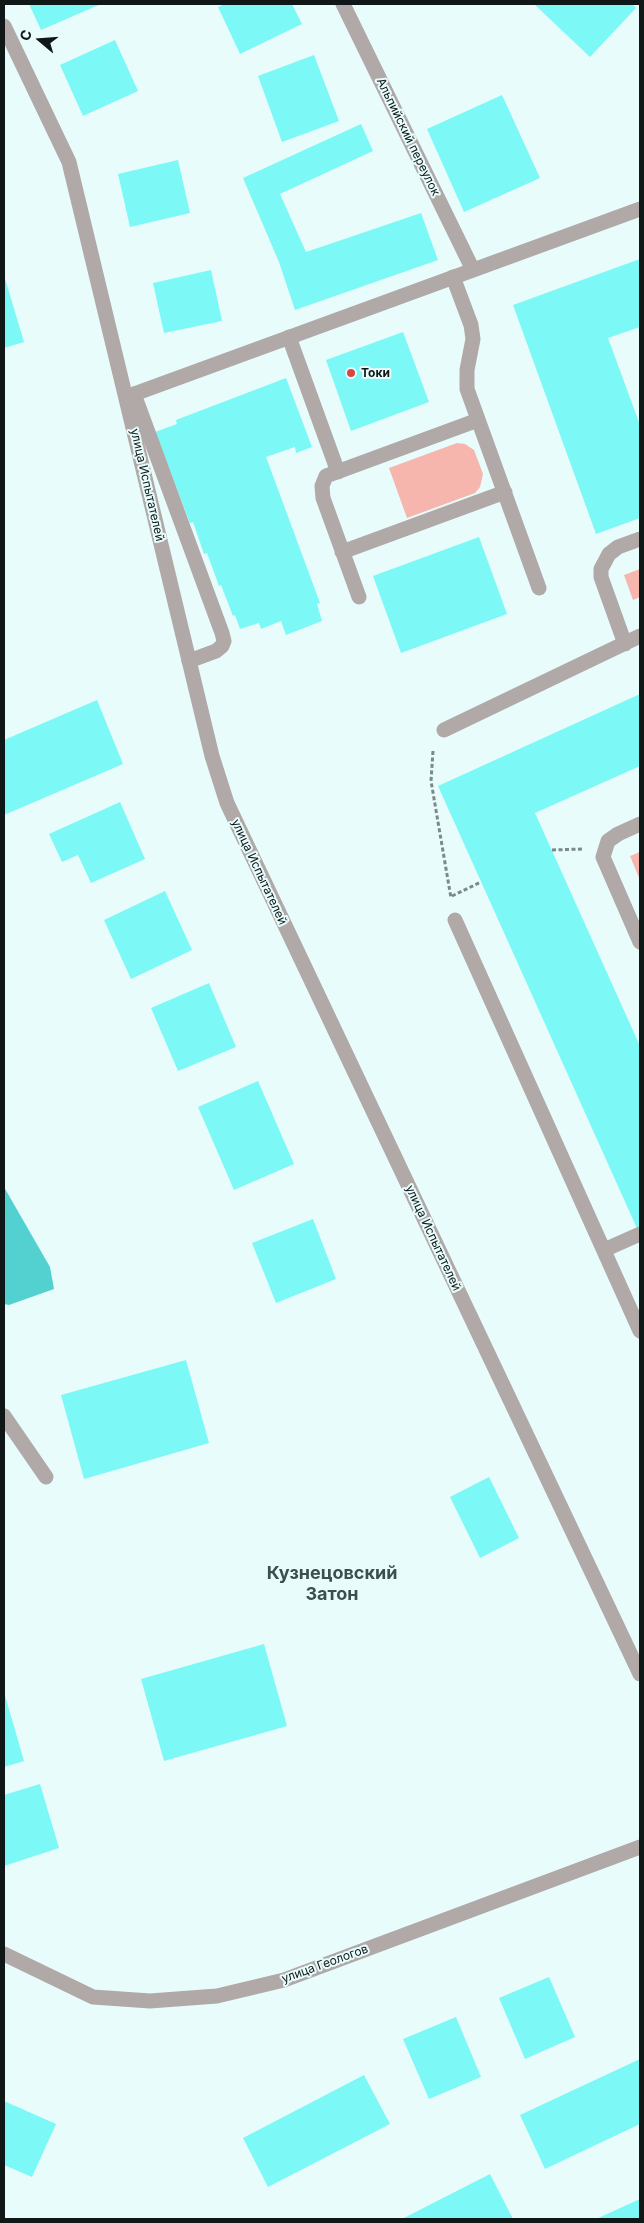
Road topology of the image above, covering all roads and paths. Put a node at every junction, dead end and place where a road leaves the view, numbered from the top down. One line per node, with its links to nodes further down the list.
1 (343, 4): 4 (street, Альпийский переулок)
2 (4, 26): 7 (street, улица Испытателей)
3 (640, 209): 4 (street)
4 (473, 270): 5 (street)
5 (453, 277): 6 (street); 8 (street)
6 (288, 338): 7 (street); 9 (street)
7 (130, 396): 17 (street, улица Испытателей); 17 (street)
8 (478, 420): 9 (street); 10 (street)
9 (338, 472): 12 (street)
10 (505, 492): 12 (street); 13 (street)
11 (640, 539): 16 (street)
12 (342, 552): 14 (street)
13 (539, 588)
14 (359, 597)
15 (640, 636): 16 (street)
16 (625, 644): 18 (street)
17 (189, 661): 29 (street, улица Испытателей)
18 (444, 730): 21 (path)
19 (640, 824): 23 (street)
20 (481, 882): 21 (path)
21 (451, 896): 22 (path)
22 (455, 920): 25 (street)
23 (640, 942)
24 (640, 1234): 25 (street)
25 (604, 1250): 26 (street)
26 (640, 1331)
27 (4, 1416): 28 (street)
28 (46, 1478)
29 (640, 1674)
30 (640, 1847): 31 (street, улица Геологов)
31 (4, 1954)

